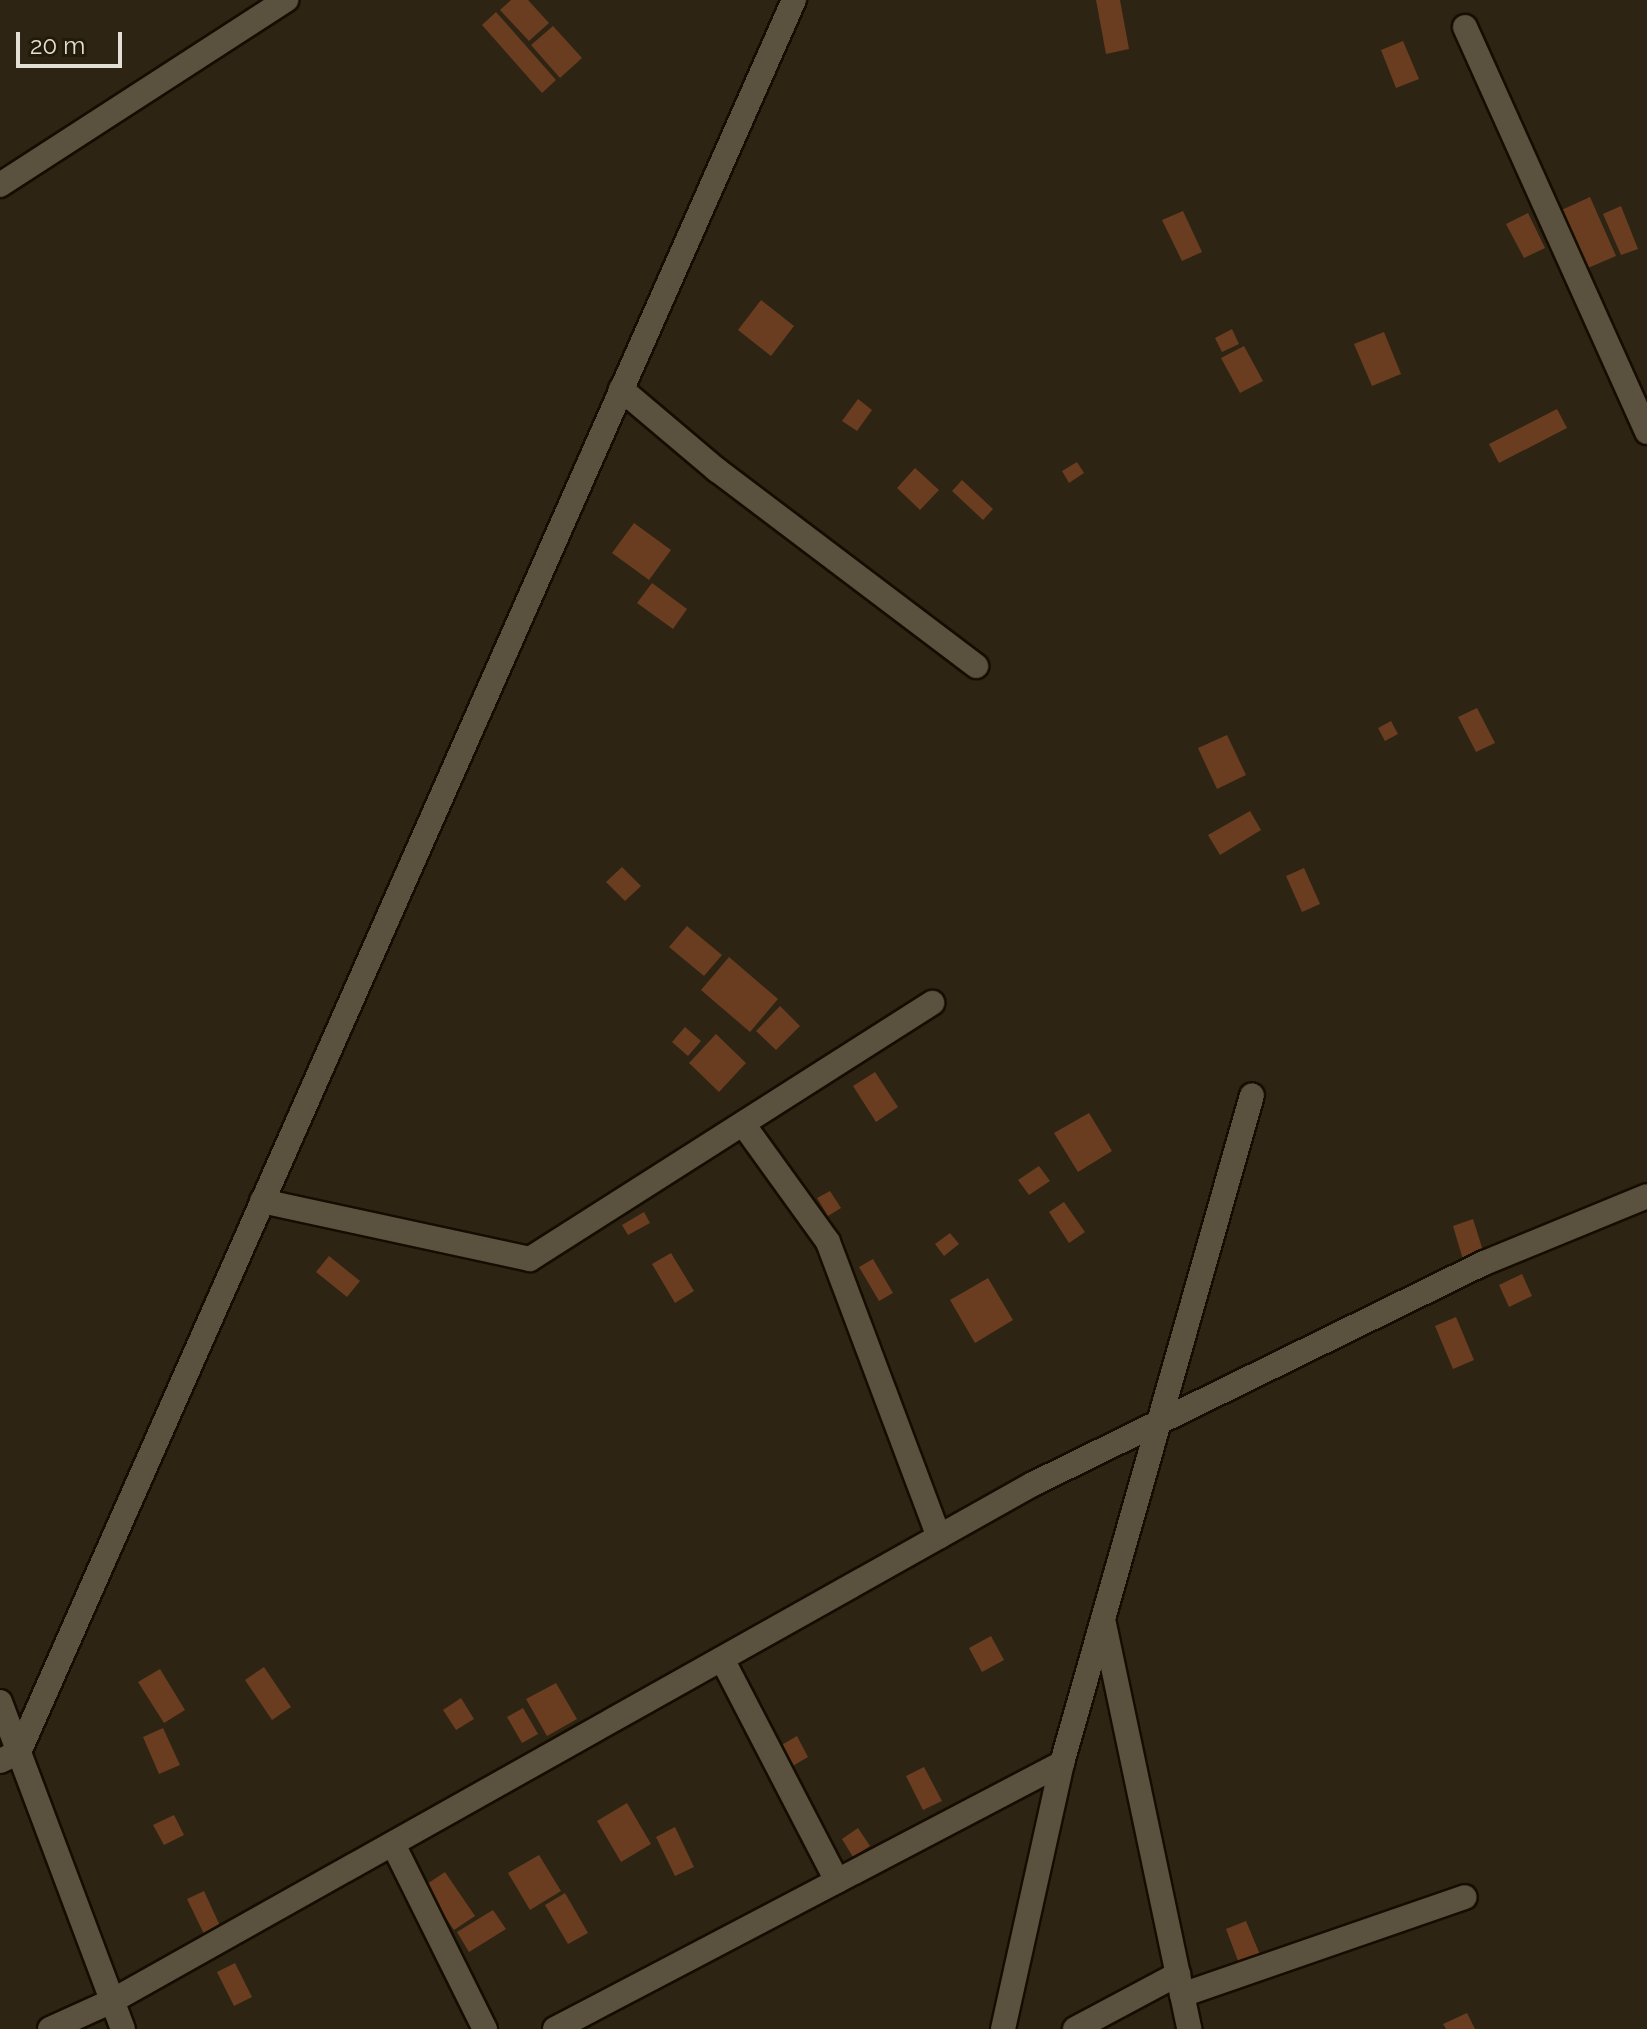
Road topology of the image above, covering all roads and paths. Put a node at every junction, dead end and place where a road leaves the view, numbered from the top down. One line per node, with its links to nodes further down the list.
1 (286, 0): 4 (street)
2 (794, 0): 5 (street)
3 (1465, 27): 6 (street)
4 (0, 185)
5 (621, 389): 7 (street); 12 (street)
6 (1647, 432)
7 (976, 666)
8 (932, 1003): 10 (street)
9 (1252, 1095): 13 (street)
10 (743, 1124): 12 (street); 14 (street)
11 (1647, 1196): 13 (street)
12 (262, 1201): 18 (street)
13 (1159, 1423): 14 (street); 15 (street)
14 (939, 1537): 16 (street)
15 (1103, 1619): 19 (street); 23 (street)
16 (722, 1659): 20 (street); 21 (street)
17 (0, 1702): 18 (street)
18 (9, 1756): 24 (street)
19 (1062, 1763): 21 (street); 29 (street)
20 (393, 1844): 24 (street); 27 (street)
21 (837, 1881): 28 (street)
22 (1465, 1897): 23 (street)
23 (1180, 1984): 30 (street); 31 (street)
24 (112, 2001): 25 (street); 26 (street)
25 (50, 2029)
26 (123, 2029)
27 (485, 2029)
28 (555, 2029)
29 (1003, 2029)
30 (1075, 2029)
31 (1189, 2029)

